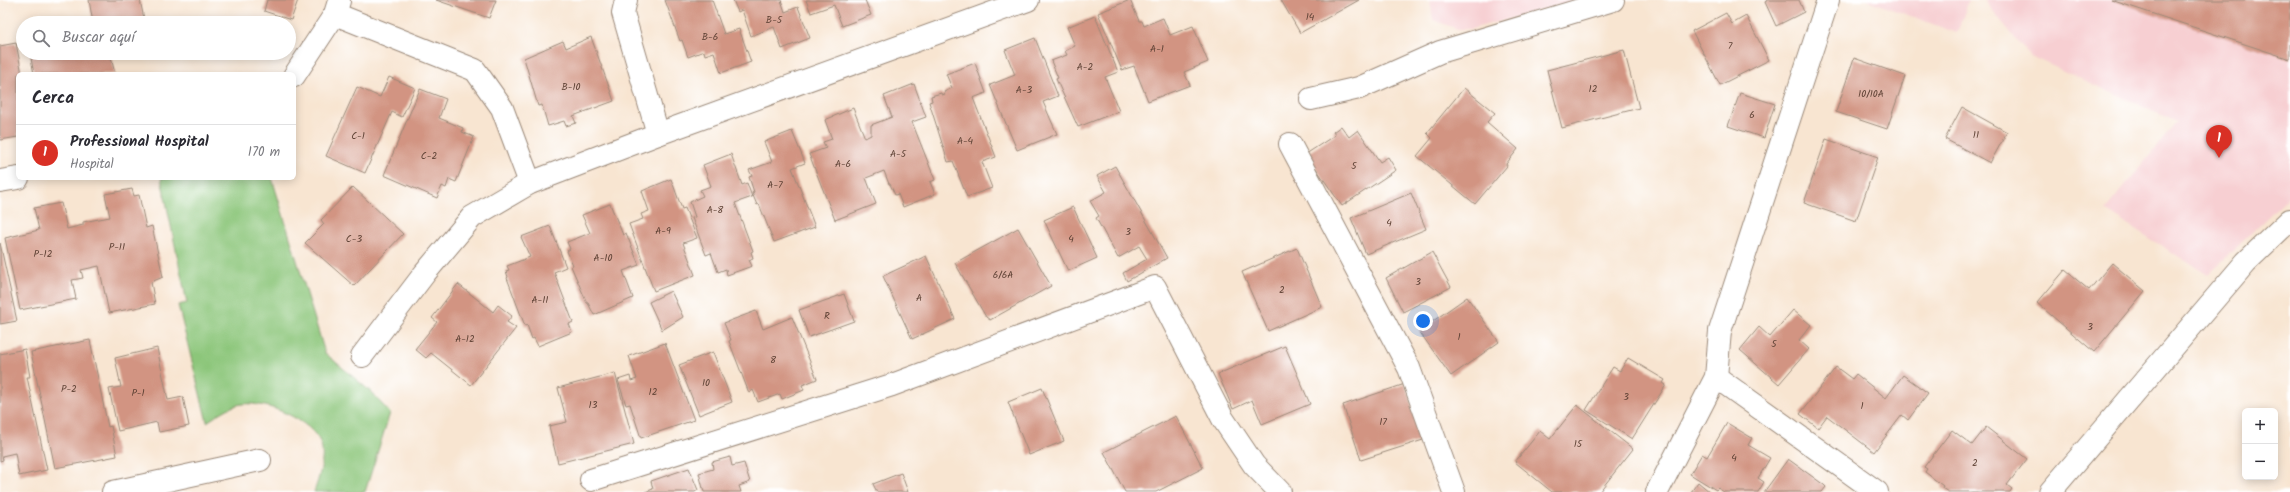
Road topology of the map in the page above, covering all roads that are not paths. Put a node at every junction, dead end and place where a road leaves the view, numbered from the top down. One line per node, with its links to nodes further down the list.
1 (626, 0): 8 (street)
2 (1028, 0): 8 (street)
3 (1612, 0): 7 (street)
4 (1828, 0): 15 (street)
5 (337, 7): 6 (street); 12 (street)
6 (296, 73)
7 (1312, 99)
8 (658, 134): 12 (street)
9 (1290, 144): 20 (street)
10 (16, 178): 11 (street)
11 (0, 181)
12 (530, 183): 14 (street)
13 (2290, 220): 23 (street)
14 (362, 356)
15 (1716, 377): 21 (street); 22 (street)
16 (260, 460): 18 (street)
17 (591, 480): 19 (street)
18 (113, 492)
19 (1280, 492)
20 (1454, 492)
21 (1657, 492)
22 (1877, 492)
23 (2050, 492)

